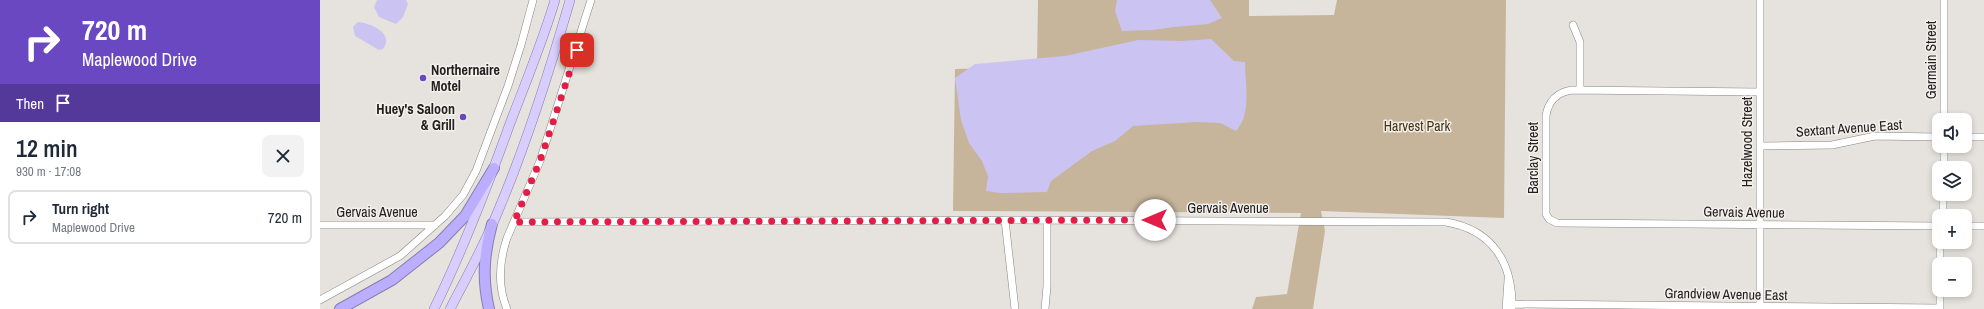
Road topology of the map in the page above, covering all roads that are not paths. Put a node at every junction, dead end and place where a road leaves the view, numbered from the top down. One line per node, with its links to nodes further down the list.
1 (533, 0): 22 (street)
2 (555, 0): 15 (main road)
3 (570, 0): 20 (main road)
4 (592, 0): 19 (street)
5 (1760, 0): 9 (street, Hazelwood Street)
6 (1944, 0): 10 (street, Germain Street)
7 (1573, 25): 8 (street)
8 (1580, 90): 9 (street); 16 (street, Barclay Street)
9 (1760, 92): 14 (street, Hazelwood Street)
10 (1944, 113)
11 (1932, 137): 14 (street, Sextant Avenue East)
12 (1972, 137): 13 (street)
13 (1984, 137)
14 (1760, 146): 23 (street, Hazelwood Street)
15 (494, 168): 32 (highway); 33 (main road)
16 (1549, 218): 23 (street, Gervais Avenue)
17 (1005, 220): 18 (street, Gervais Avenue); 19 (street, Gervais Avenue); 37 (street)
18 (1047, 220): 29 (street, Gervais Avenue); 38 (street)
19 (514, 222): 36 (street)
20 (492, 224): 34 (main road); 35 (highway)
21 (320, 225): 22 (street, Gervais Avenue)
22 (435, 225): 28 (street)
23 (1760, 225): 24 (street, Gervais Avenue); 30 (street, Hazelwood Street)
24 (1932, 226)
25 (1972, 226): 26 (street)
26 (1984, 226)
27 (1940, 297): 31 (street)
28 (320, 300)
29 (1510, 307): 30 (street, Grandview Avenue East)
30 (1760, 308): 31 (street, Grandview Avenue East)
31 (1940, 308)
32 (340, 309)
33 (434, 309)
34 (450, 309)
35 (489, 309)
36 (507, 309)
37 (1015, 309)
38 (1045, 309)

